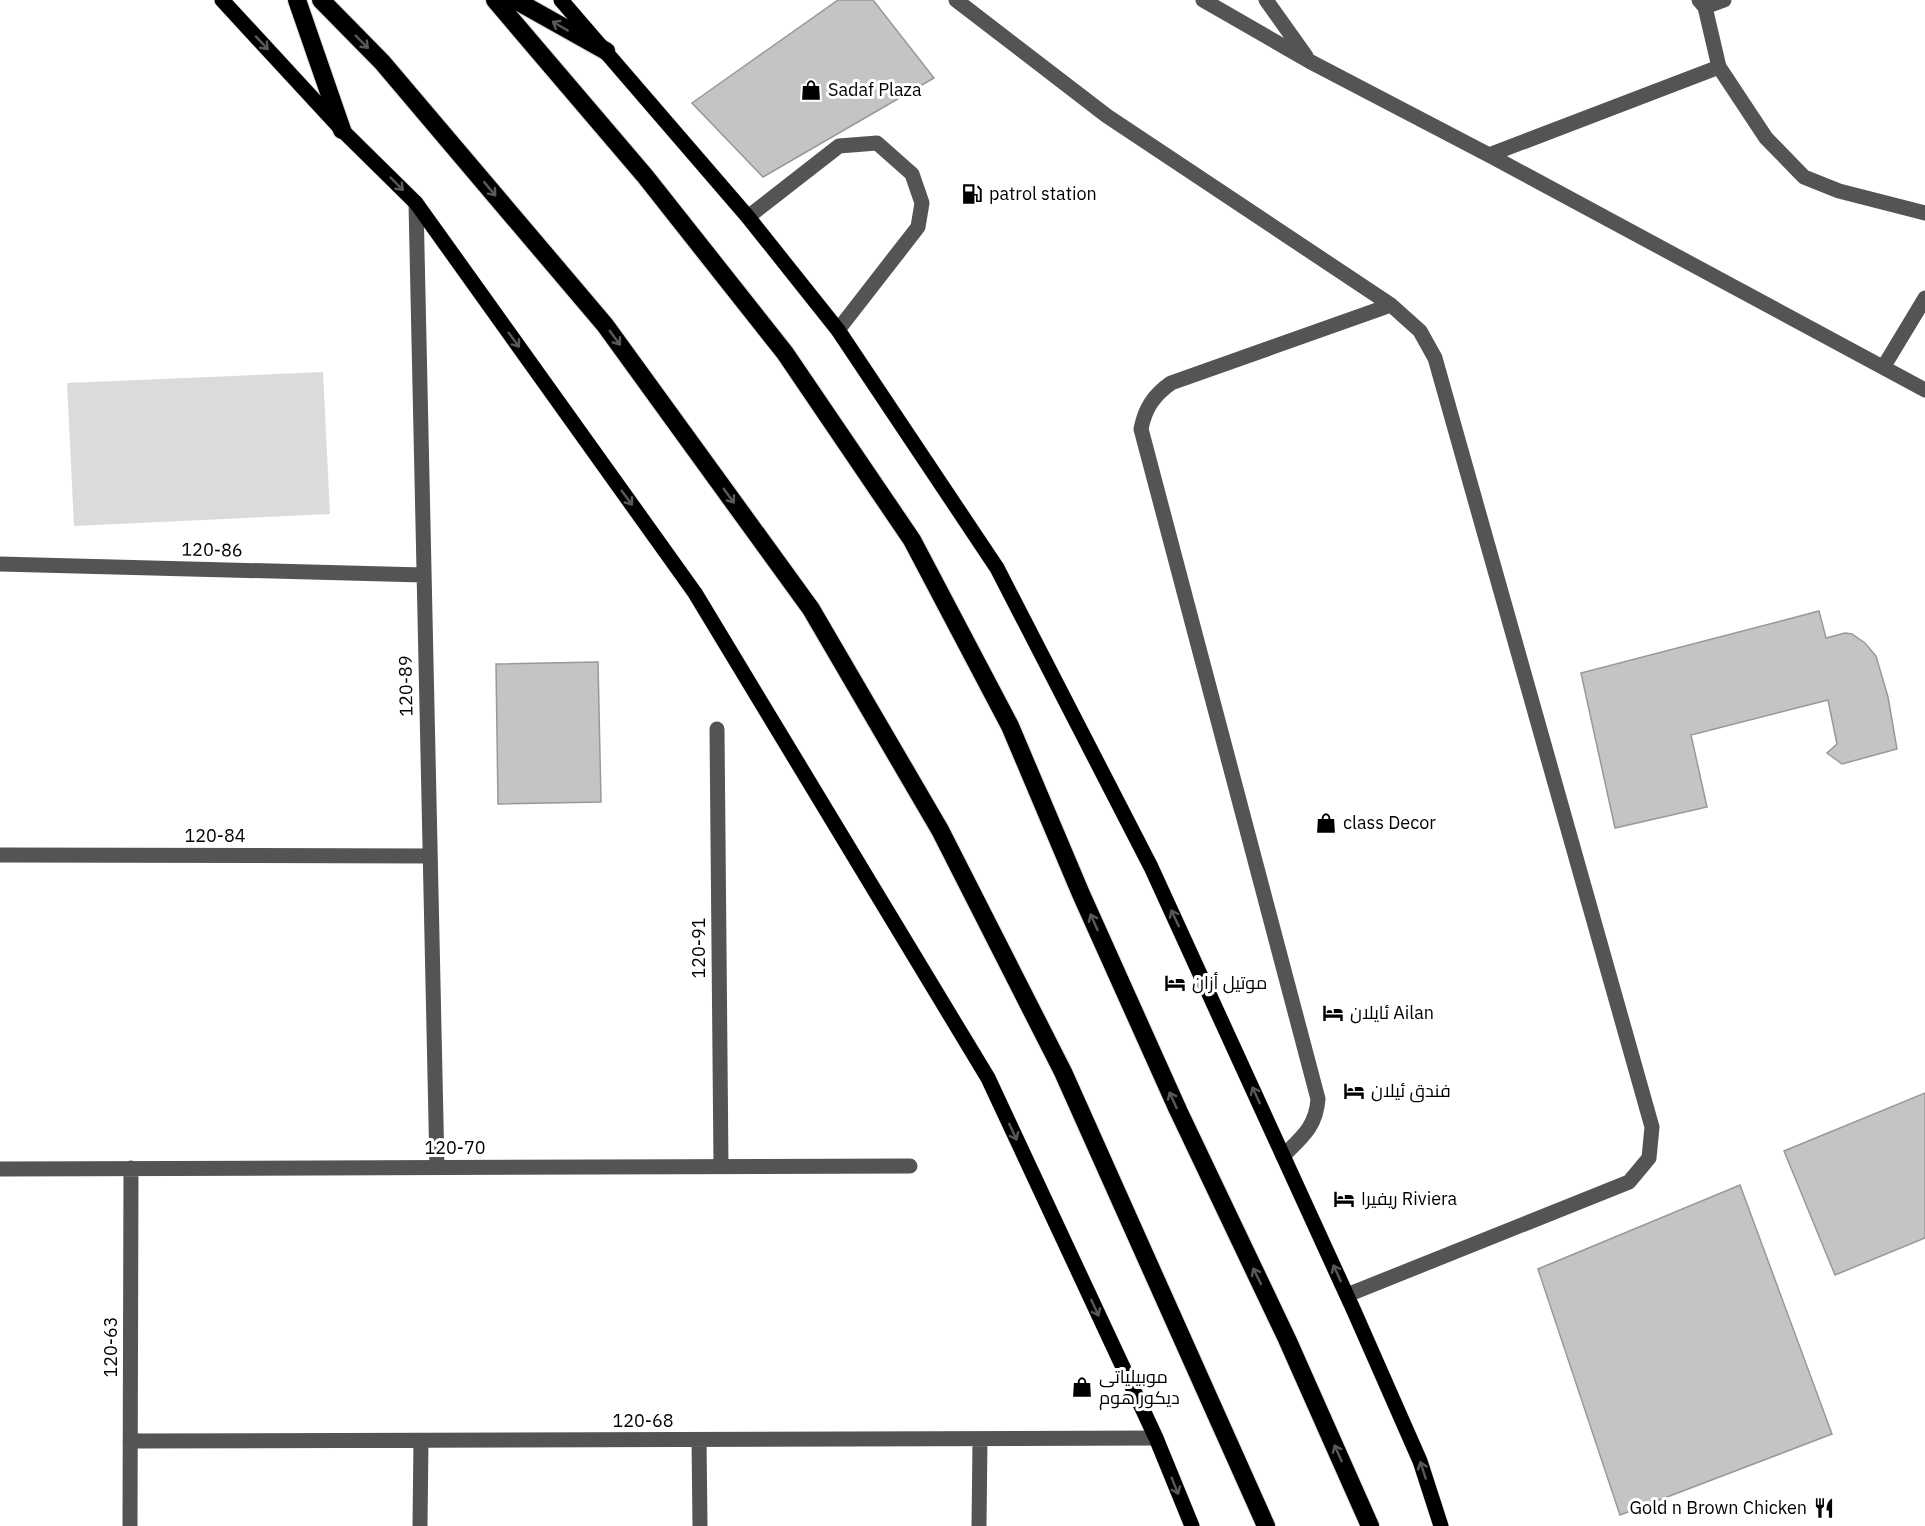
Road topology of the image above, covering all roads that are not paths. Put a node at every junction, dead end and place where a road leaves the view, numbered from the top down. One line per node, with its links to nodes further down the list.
1 (222, 0): 15 (main road, one-way to 15)
2 (297, 0): 15 (highway)
3 (321, 0): 48 (highway, one-way to 48)
4 (495, 0): 42 (highway, one-way to 4)
5 (515, 0): 12 (highway, one-way to 5)
6 (561, 0): 12 (main road)
7 (956, 0): 21 (street)
8 (1203, 0): 13 (street)
9 (1266, 0): 13 (street)
10 (1724, 0): 11 (street)
11 (1702, 4): 14 (street)
12 (606, 51): 19 (main road)
13 (1309, 61): 16 (street)
14 (1719, 67): 16 (street); 18 (street)
15 (342, 130): 17 (main road, one-way to 17)
16 (1489, 155): 23 (street)
17 (416, 203): 26 (street, 120-89); 37 (main road, one-way to 37)
18 (1925, 213)
19 (748, 217): 22 (main road); 22 (street)
20 (1925, 298): 23 (street)
21 (1390, 305): 30 (street); 36 (street)
22 (838, 330): 30 (main road, one-way to 22)
23 (1884, 366): 24 (street)
24 (1925, 390)
25 (0, 564): 26 (street, 120-86)
26 (423, 575): 29 (street, 120-89)
27 (717, 729): 31 (street, 120-91)
28 (0, 855): 29 (street, 120-84)
29 (430, 856): 33 (street, 120-89)
30 (1283, 1156): 36 (main road, one-way to 30)
31 (721, 1166): 32 (street, 120-70); 33 (street, 120-70)
32 (909, 1166)
33 (437, 1167): 34 (street, 120-70)
34 (131, 1168): 35 (street, 120-70); 40 (street, 120-63)
35 (0, 1169)
36 (1347, 1295): 51 (main road, one-way to 36)
37 (1156, 1438): 39 (street, 120-68); 47 (main road, one-way to 47)
38 (699, 1440): 39 (street, 120-68); 41 (street, 120-68); 45 (street)
39 (980, 1440): 46 (street)
40 (130, 1441): 41 (street, 120-68); 43 (street, 120-63)
41 (421, 1441): 44 (street)
42 (1352, 1485): 49 (highway); 50 (street)
43 (130, 1526)
44 (420, 1526)
45 (700, 1526)
46 (979, 1526)
47 (1192, 1526)
48 (1266, 1526)
49 (1370, 1526)
50 (1381, 1526)
51 (1441, 1526)

